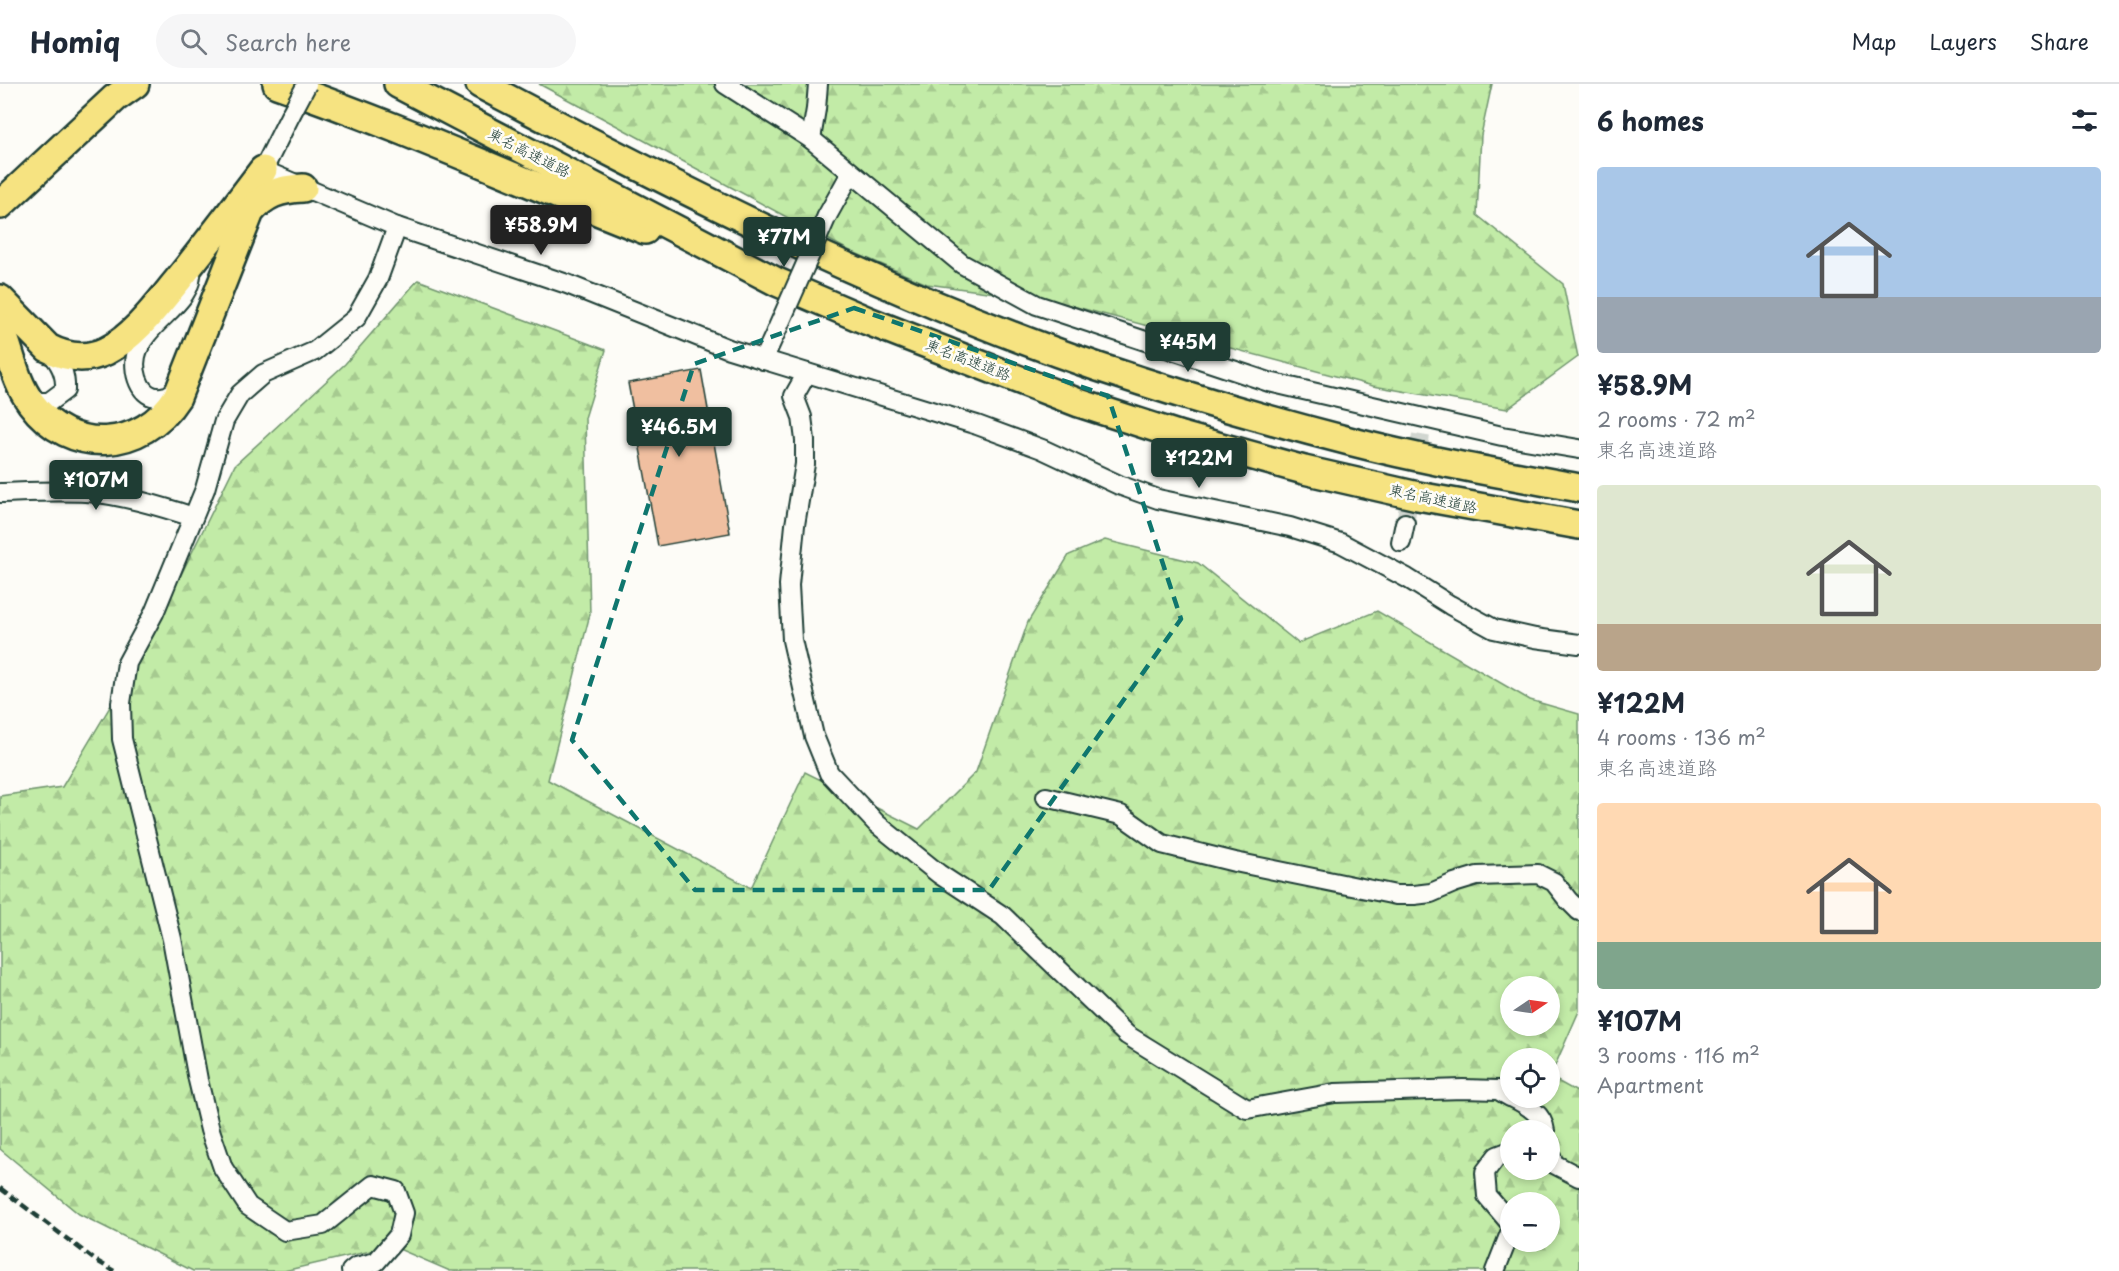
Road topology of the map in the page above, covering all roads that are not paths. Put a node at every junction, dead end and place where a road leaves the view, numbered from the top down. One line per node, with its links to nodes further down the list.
1 (135, 84): 14 (highway)
2 (277, 84): 17 (highway)
3 (307, 84): 11 (street, bridge)
4 (398, 84): 17 (highway, 東名高速道路)
5 (480, 84): 9 (highway)
6 (488, 84): 9 (highway)
7 (725, 84): 10 (street)
8 (818, 84): 10 (street)
9 (528, 109): 26 (highway)
10 (811, 139): 12 (street)
11 (263, 170): 13 (street); 16 (highway)
12 (851, 173): 21 (street, bridge); 25 (street)
13 (303, 188): 15 (street); 23 (highway)
14 (0, 205)
15 (397, 226): 21 (street); 28 (street)
16 (190, 264): 20 (highway); 23 (street)
17 (777, 282): 30 (highway, 東名高速道路)
18 (0, 299): 20 (highway)
19 (0, 327): 24 (highway)
20 (48, 348): 24 (street)
21 (763, 360): 22 (street)
22 (807, 373): 32 (street); 35 (street)
23 (182, 385): 24 (highway)
24 (22, 389)
25 (1579, 449)
26 (1579, 488)
27 (0, 493): 28 (street)
28 (193, 517): 43 (street)
29 (1405, 523): 31 (street)
30 (1579, 525)
31 (1401, 542)
32 (1579, 644)
33 (1046, 797): 34 (street)
34 (1579, 911)
35 (1500, 1091)
36 (1531, 1108): 37 (street)
37 (1541, 1120)
38 (1500, 1155): 41 (street)
39 (1560, 1167): 40 (street)
40 (1579, 1177)
41 (1500, 1211)
42 (1502, 1252): 44 (street)
43 (351, 1271)
44 (1495, 1271)

